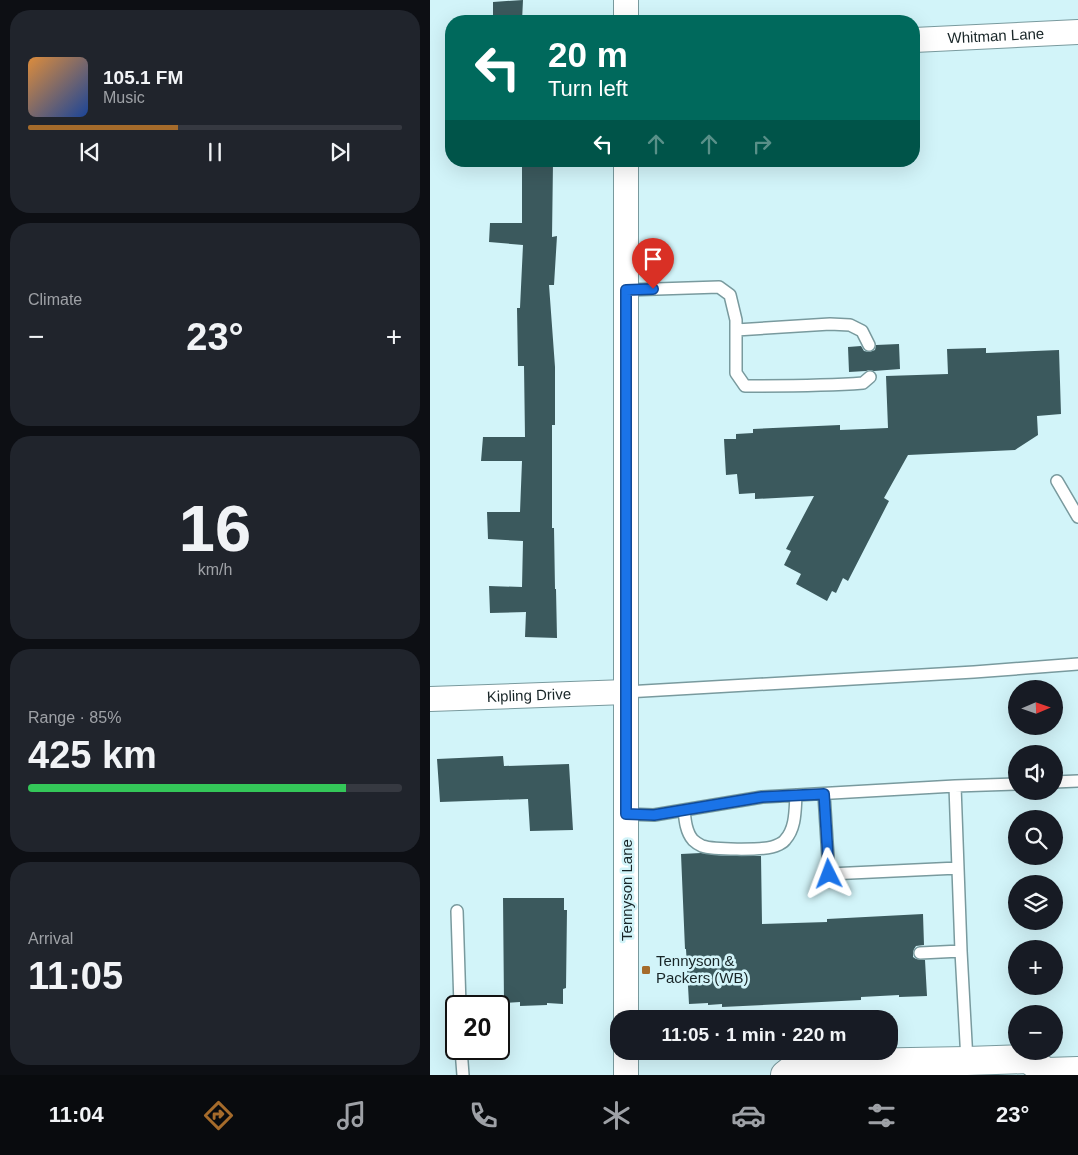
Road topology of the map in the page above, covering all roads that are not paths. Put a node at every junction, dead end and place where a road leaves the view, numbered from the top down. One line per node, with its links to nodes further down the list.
1 (626, 0): 2 (street)
2 (626, 15)
3 (1078, 32): 4 (street, Whitman Lane)
4 (920, 40)
5 (626, 167): 6 (street, Tennyson Lane)
6 (626, 290): 7 (lane); 13 (street, Tennyson Lane)
7 (736, 330): 8 (lane); 9 (lane)
8 (869, 345)
9 (870, 377)
10 (1056, 481): 11 (lane)
11 (1078, 517)
12 (1078, 664): 13 (lane)
13 (626, 692): 14 (street, Kipling Drive); 22 (street, Tennyson Lane)
14 (430, 699)
15 (1078, 781): 16 (lane)
16 (1063, 782)
17 (1008, 784): 18 (lane)
18 (955, 786): 19 (lane); 23 (lane)
19 (824, 794): 20 (lane); 23 (lane)
20 (796, 795): 21 (lane); 21 (lane)
21 (684, 810): 22 (lane)
22 (626, 814): 28 (street, Tennyson Lane)
23 (958, 868): 25 (lane)
24 (456, 911): 27 (lane)
25 (961, 950): 26 (lane); 31 (lane)
26 (920, 953)
27 (460, 995)
28 (626, 1010)
29 (462, 1060): 34 (lane)
30 (626, 1060): 35 (street)
31 (967, 1061): 33 (main road); 36 (main road)
32 (1078, 1071): 33 (main road)
33 (1045, 1074)
34 (463, 1075)
35 (626, 1075)
36 (784, 1075)

